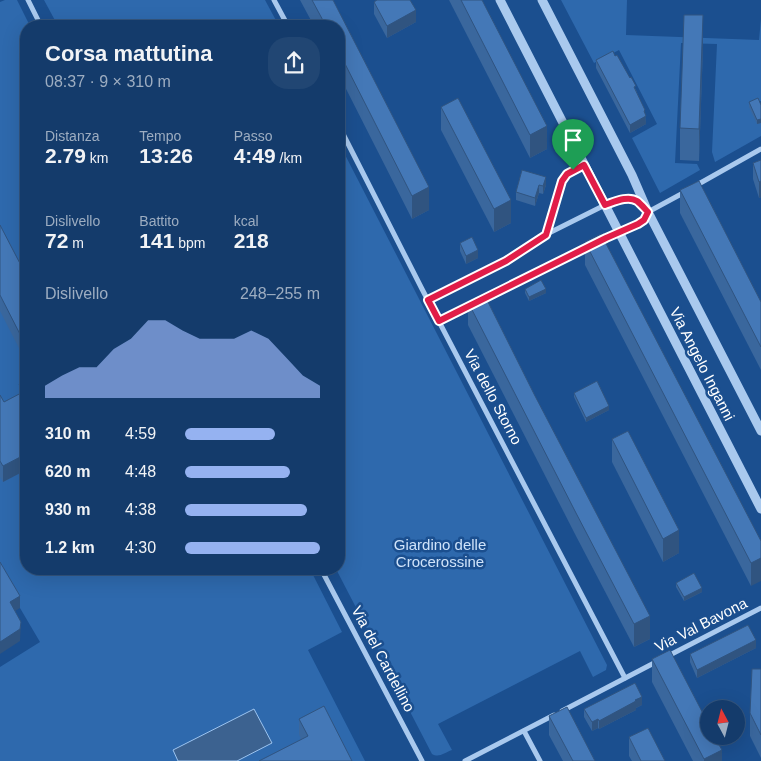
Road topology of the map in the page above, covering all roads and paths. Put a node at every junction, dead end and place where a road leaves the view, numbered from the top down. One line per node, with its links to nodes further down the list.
1 (28, 0): 5 (street)
2 (274, 0): 6 (street)
3 (500, 0): 9 (street, Via Angelo Inganni)
4 (542, 0): 11 (street, Via Angelo Inganni)
5 (38, 20)
6 (285, 20)
7 (345, 138): 14 (street, Via dello Storno)
8 (761, 149): 11 (street)
9 (584, 165): 10 (street, Via Angelo Inganni); 13 (street)
10 (605, 205): 11 (street, Via Angelo Inganni); 12 (street, Via Angelo Inganni); 13 (street)
11 (648, 212): 12 (street); 16 (street, Via Angelo Inganni)
12 (619, 231): 15 (street); 17 (street, Via Angelo Inganni)
13 (546, 235): 14 (street)
14 (428, 300): 15 (street, Via dello Storno)
15 (439, 321): 20 (street, Via dello Storno)
16 (761, 431)
17 (761, 510)
18 (325, 575): 22 (street, Via del Cardellino)
19 (761, 608): 20 (street, Via Val Bavona)
20 (625, 678): 21 (street, Via Val Bavona)
21 (524, 731): 23 (street, Via Val Bavona); 24 (street)
22 (422, 761)
23 (465, 761)
24 (540, 761)

